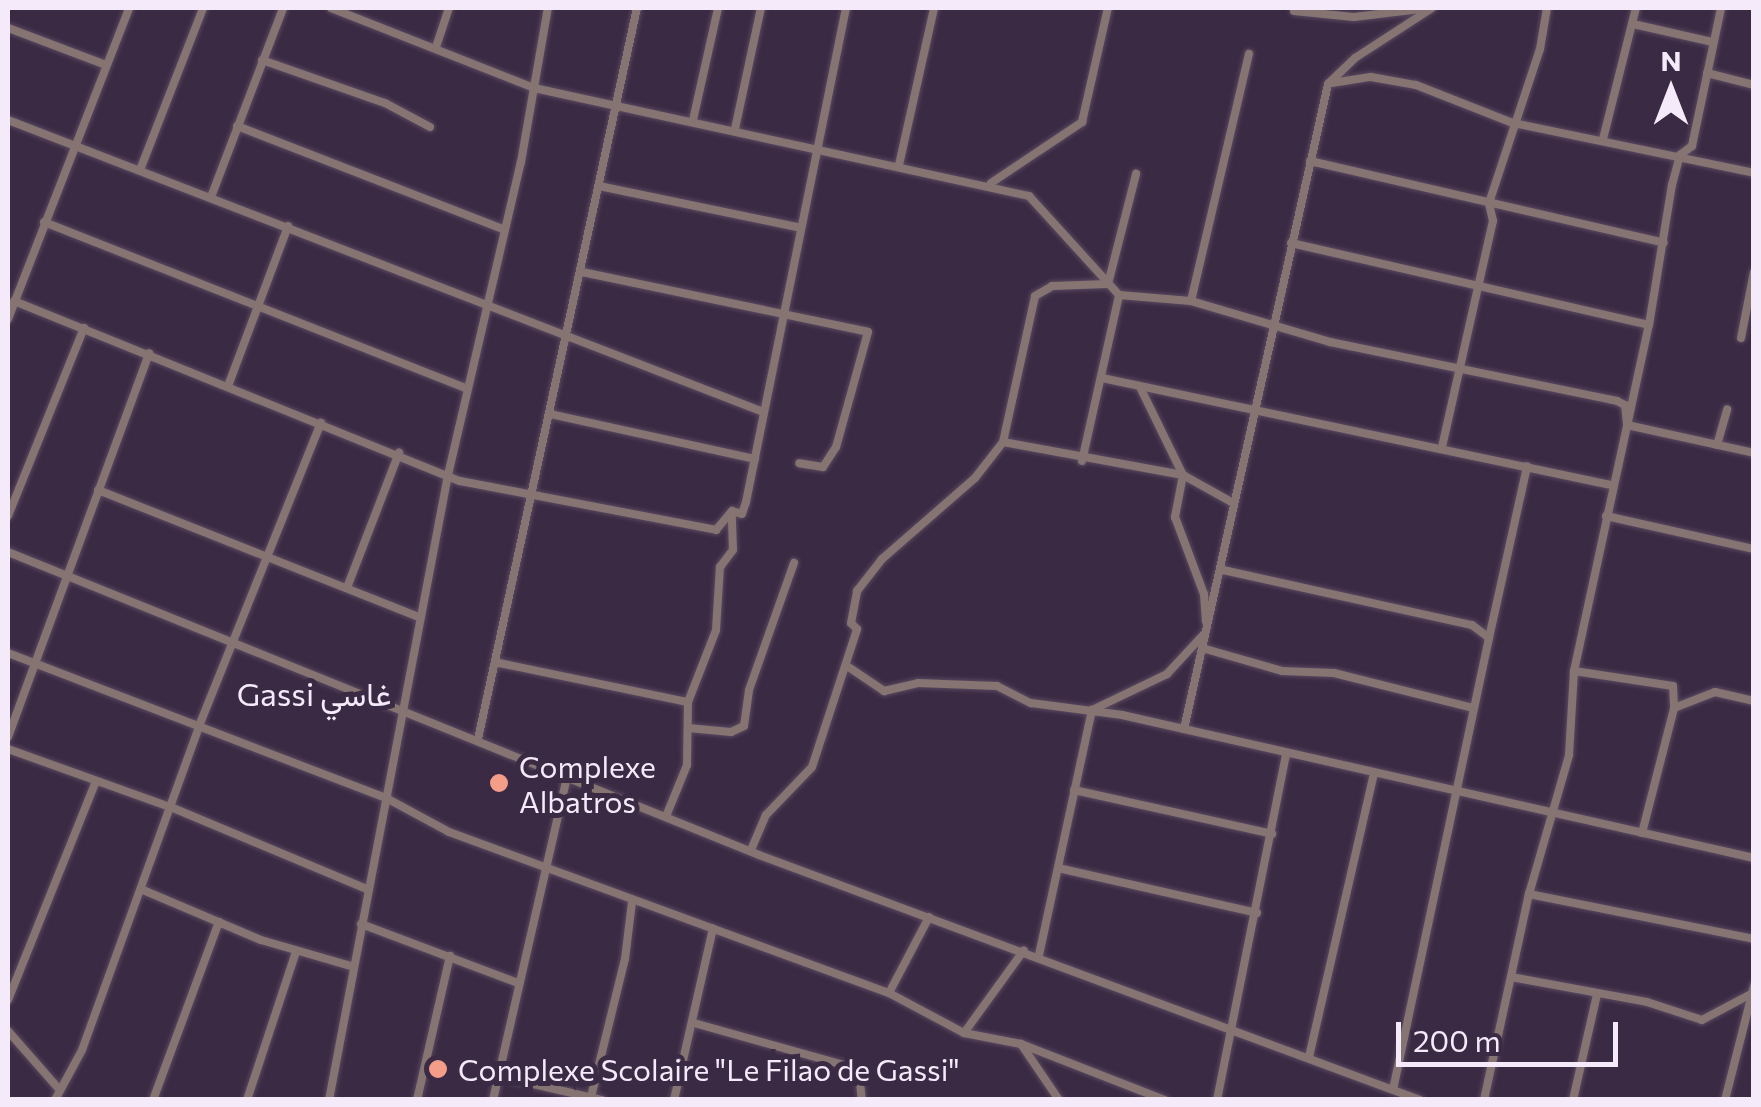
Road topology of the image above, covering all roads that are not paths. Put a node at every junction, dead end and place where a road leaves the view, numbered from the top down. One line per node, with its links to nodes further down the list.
1 (130, 8): 24 (street)
2 (204, 8): 42 (street)
3 (283, 8): 23 (street)
4 (332, 8): 21 (street)
5 (449, 8): 21 (street)
6 (548, 8): 28 (street)
7 (636, 8): 29 (street)
8 (718, 8): 31 (street)
9 (761, 8): 35 (street)
10 (846, 8): 38 (street)
11 (934, 8): 41 (street)
12 (1108, 8): 45 (street)
13 (1431, 8): 17 (street); 26 (street)
14 (1547, 8): 32 (street)
15 (1636, 8): 18 (street)
16 (1721, 8): 20 (street)
17 (1294, 11)
18 (1633, 24): 20 (street); 36 (street)
19 (8, 28): 24 (street)
20 (1713, 42): 25 (street)
21 (436, 47): 28 (street)
22 (1249, 54): 61 (street)
23 (262, 60): 33 (street); 34 (street)
24 (106, 65): 37 (street)
25 (1707, 73): 27 (street); 39 (street)
26 (1328, 84): 32 (street); 40 (street)
27 (1754, 85)
28 (534, 88): 29 (street); 52 (street)
29 (620, 105): 31 (street); 46 (street)
30 (8, 120): 37 (street)
31 (693, 120): 35 (street)
32 (1513, 123): 36 (street); 48 (street)
33 (237, 126): 47 (street); 52 (street)
34 (430, 126)
35 (735, 130): 38 (street)
36 (1603, 139): 39 (street)
37 (76, 144): 42 (street); 49 (street)
38 (816, 148): 41 (street); 51 (street)
39 (1680, 155): 43 (street); 53 (street)
40 (1310, 162): 48 (street); 54 (street)
41 (899, 165): 45 (street)
42 (140, 170): 47 (street)
43 (1754, 173)
44 (1136, 174): 57 (street)
45 (991, 183): 57 (street)
46 (600, 186): 51 (street); 55 (street)
47 (210, 197): 50 (street)
48 (1490, 203): 53 (street); 58 (street)
49 (44, 222): 60 (street); 62 (street)
50 (288, 226): 62 (street); 63 (street)
51 (801, 228): 64 (street)
52 (503, 230): 63 (street)
53 (1664, 242): 67 (street)
54 (1292, 243): 58 (street); 66 (street)
55 (582, 272): 64 (street); 69 (street)
56 (1754, 272): 70 (street)
57 (1108, 284): 59 (street); 83 (street)
58 (1476, 284): 67 (street); 72 (street)
59 (1118, 295): 61 (street); 73 (street)
60 (14, 301): 65 (street); 68 (street)
61 (1191, 301): 66 (street)
62 (256, 306): 74 (street); 76 (street)
63 (486, 306): 69 (street); 76 (street)
64 (782, 310): 78 (street); 90 (street)
65 (8, 320)
66 (1272, 325): 72 (street); 79 (street)
67 (1650, 325): 82 (street)
68 (84, 328): 71 (street); 99 (street)
69 (566, 336): 78 (street); 80 (street)
70 (1742, 338)
71 (149, 353): 74 (street); 95 (street)
72 (1462, 370): 82 (street); 85 (street)
73 (1102, 378): 75 (street); 89 (street)
74 (228, 386): 81 (street)
75 (1140, 386): 79 (street); 93 (street)
76 (466, 388): 92 (street)
77 (1727, 409): 84 (street)
78 (762, 411): 88 (street)
79 (1254, 411): 85 (street); 97 (street)
80 (550, 414): 88 (street); 96 (street)
81 (321, 423): 86 (street); 103 (street)
82 (1627, 425): 84 (street); 94 (street)
83 (1003, 442): 89 (street); 116 (street)
84 (1717, 445): 87 (street)
85 (1442, 447): 91 (street)
86 (399, 453): 92 (street); 107 (street)
87 (1754, 453)
88 (756, 459): 98 (street)
89 (1082, 461): 93 (street)
90 (799, 462)
91 (1527, 466): 94 (street); 110 (street)
92 (448, 475): 96 (street); 108 (street)
93 (1183, 475): 97 (street); 109 (street)
94 (1612, 485): 100 (street)
95 (98, 490): 103 (street); 106 (street)
96 (534, 496): 98 (street); 114 (street)
97 (1233, 503): 105 (street)
98 (732, 511): 119 (street)
99 (8, 516)
100 (1606, 516): 101 (street); 117 (street)
101 (1754, 550)
102 (8, 552): 106 (street)
103 (270, 556): 107 (street); 111 (street)
104 (794, 563): 125 (street)
105 (1223, 570): 109 (street); 110 (street)
106 (65, 576): 111 (street); 115 (street)
107 (348, 585): 108 (street)
108 (422, 618): 120 (street)
109 (1206, 632): 112 (street); 123 (street)
110 (1489, 638): 121 (street)
111 (235, 642): 120 (street); 124 (street)
112 (1202, 648): 121 (street); 126 (street)
113 (8, 653): 115 (street)
114 (499, 663): 119 (street); 128 (street)
115 (39, 666): 124 (street); 127 (street)
116 (847, 666): 123 (street); 142 (street)
117 (1574, 670): 122 (street); 138 (street)
118 (1754, 701): 122 (street)
119 (688, 702): 125 (street)
120 (404, 708): 128 (street); 136 (street)
121 (1474, 708): 135 (street)
122 (1674, 708): 140 (street)
123 (1092, 710): 126 (street); 134 (street)
124 (199, 726): 136 (street); 137 (street)
125 (688, 728): 139 (street)
126 (1184, 730): 130 (street)
127 (8, 737)
128 (478, 739): 132 (street)
129 (8, 749): 133 (street)
130 (1286, 756): 131 (street); 141 (street)
131 (1374, 774): 135 (street); 172 (street)
132 (566, 778): 139 (street); 144 (street)
133 (96, 780): 137 (street); 166 (street)
134 (1074, 790): 141 (street); 145 (street)
135 (1456, 792): 138 (street); 175 (street)
136 (388, 798): 144 (street); 147 (street)
137 (173, 808): 146 (street); 147 (street)
138 (1553, 812): 140 (street); 148 (street)
139 (666, 814): 142 (street)
140 (1642, 833): 143 (street)
141 (1272, 834): 150 (street)
142 (751, 850): 151 (street)
143 (1754, 858)
144 (544, 864): 149 (street); 162 (street)
145 (1058, 868): 150 (street); 159 (street)
146 (143, 890): 152 (street); 174 (street)
147 (368, 890): 153 (street)
148 (1529, 894): 155 (street); 161 (street)
149 (632, 902): 154 (street); 176 (street)
150 (1257, 914): 168 (street)
151 (930, 918): 156 (street); 164 (street)
152 (219, 922): 157 (street); 178 (street)
153 (361, 924): 158 (street); 160 (street)
154 (713, 928): 164 (street); 167 (street)
155 (1754, 939)
156 (1024, 950): 159 (street); 170 (street)
157 (296, 952): 160 (street); 179 (street)
158 (450, 956): 162 (street); 181 (street)
159 (1039, 956): 168 (street)
160 (351, 966): 180 (street)
161 (1511, 977): 165 (street); 190 (street)
162 (518, 982): 173 (street)
163 (1752, 990): 165 (street); 192 (street)
164 (889, 994): 170 (street)
165 (1598, 994): 191 (street)
166 (8, 1000)
167 (694, 1023): 184 (street); 185 (street)
168 (1232, 1027): 172 (street); 188 (street)
169 (8, 1031): 174 (street)
170 (964, 1033): 171 (street)
171 (1021, 1044): 186 (street); 187 (street)
172 (1309, 1056): 175 (street)
173 (498, 1076): 176 (street); 182 (street)
174 (58, 1088): 177 (street)
175 (1393, 1089): 189 (street)
176 (591, 1097): 183 (street)
177 (55, 1100)
178 (153, 1100)
179 (247, 1100)
180 (329, 1100)
181 (418, 1100)
182 (493, 1100)
183 (602, 1100)
184 (674, 1100)
185 (862, 1100)
186 (1059, 1100)
187 (1166, 1100)
188 (1217, 1100)
189 (1420, 1100)
190 (1484, 1100)
191 (1573, 1100)
192 (1725, 1100)

